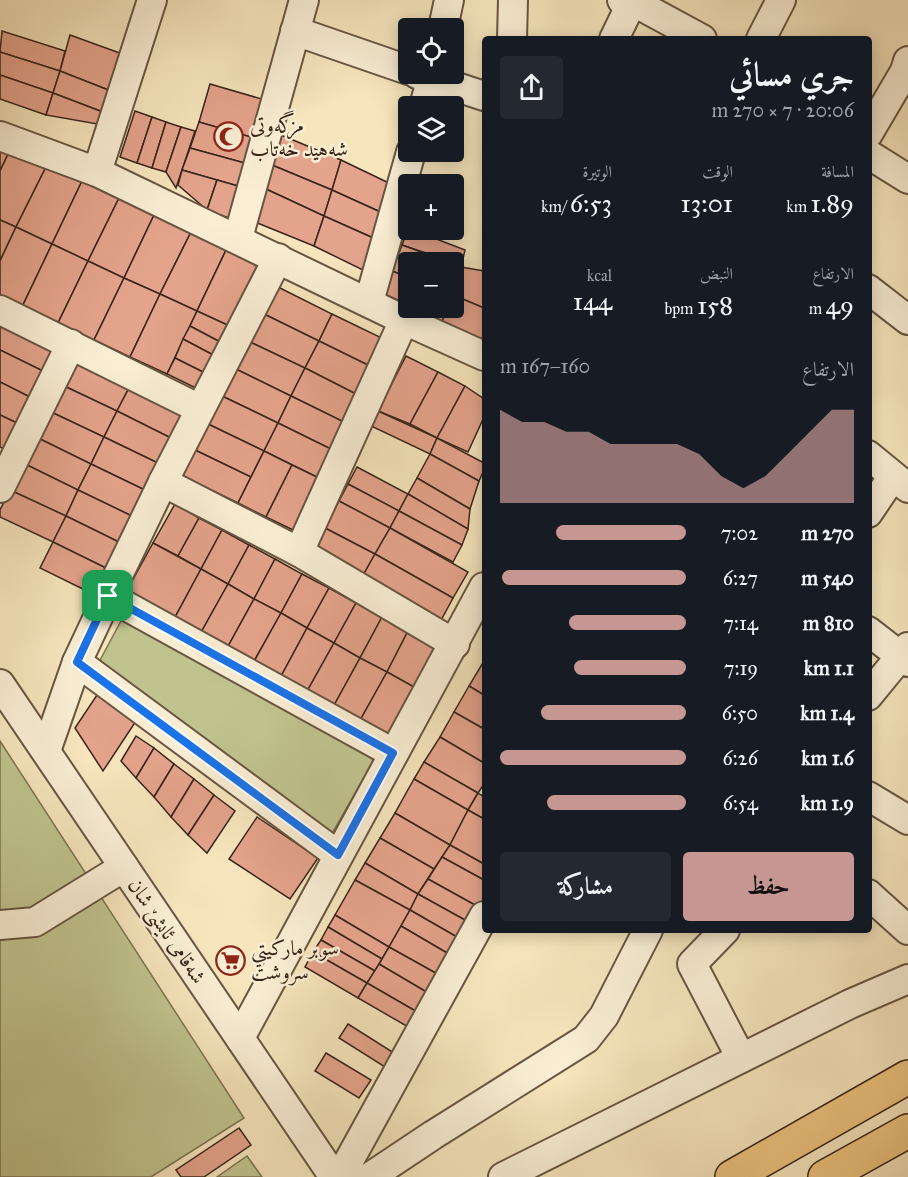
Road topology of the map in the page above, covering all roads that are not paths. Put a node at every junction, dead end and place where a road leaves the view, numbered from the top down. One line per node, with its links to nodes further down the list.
1 (152, 0): 21 (street)
2 (304, 0): 8 (street)
3 (449, 0): 7 (street)
4 (513, 0): 9 (street)
5 (781, 0): 12 (street)
6 (634, 3): 10 (street); 11 (street)
7 (444, 18)
8 (295, 31): 13 (street); 23 (street)
9 (512, 36)
10 (616, 36)
11 (696, 36)
12 (763, 36)
13 (398, 66)
14 (907, 68): 17 (street)
15 (450, 84): 16 (street)
16 (482, 95)
17 (872, 132)
18 (0, 136): 21 (street)
19 (872, 140): 22 (street)
20 (408, 162): 26 (street)
21 (97, 172): 23 (street)
22 (908, 179)
23 (238, 238): 24 (street)
24 (278, 258): 26 (street); 32 (street)
25 (872, 292): 29 (street)
26 (369, 302): 28 (street)
27 (0, 309): 30 (street)
28 (404, 320): 31 (street); 38 (street)
29 (908, 320)
30 (70, 344): 32 (street); 36 (street)
31 (482, 355)
32 (200, 410): 35 (street)
33 (872, 458): 34 (street)
34 (902, 480): 37 (street)
35 (164, 482): 38 (street); 40 (street)
36 (0, 488)
37 (872, 509)
38 (299, 552): 42 (street)
39 (482, 591): 42 (street)
40 (108, 596): 44 (street); 48 (street)
41 (872, 634): 43 (street)
42 (455, 644): 48 (street)
43 (905, 655): 46 (street)
44 (77, 662): 47 (street); 51 (street)
45 (0, 684): 47 (street, شەقامی ئایشێ شان)
46 (872, 692)
47 (46, 751): 52 (street, شەقامی ئایشێ شان)
48 (393, 753): 51 (street)
49 (872, 798): 50 (street)
50 (903, 810)
51 (338, 855): 60 (street)
52 (123, 867): 55 (street); 60 (street, شەقامی ئایشێ شان)
53 (872, 898): 56 (street)
54 (482, 920): 65 (street)
55 (0, 926)
56 (908, 930)
57 (646, 933): 66 (street)
58 (722, 933): 61 (street)
59 (908, 979): 61 (street)
60 (240, 1038): 64 (street, شەقامی ئایشێ شان)
61 (741, 1058): 67 (street)
62 (908, 1077): 68 (main road)
63 (908, 1131): 69 (main road)
64 (334, 1177)
65 (340, 1177)
66 (370, 1177)
67 (503, 1177)
68 (732, 1177)
69 (825, 1177)

